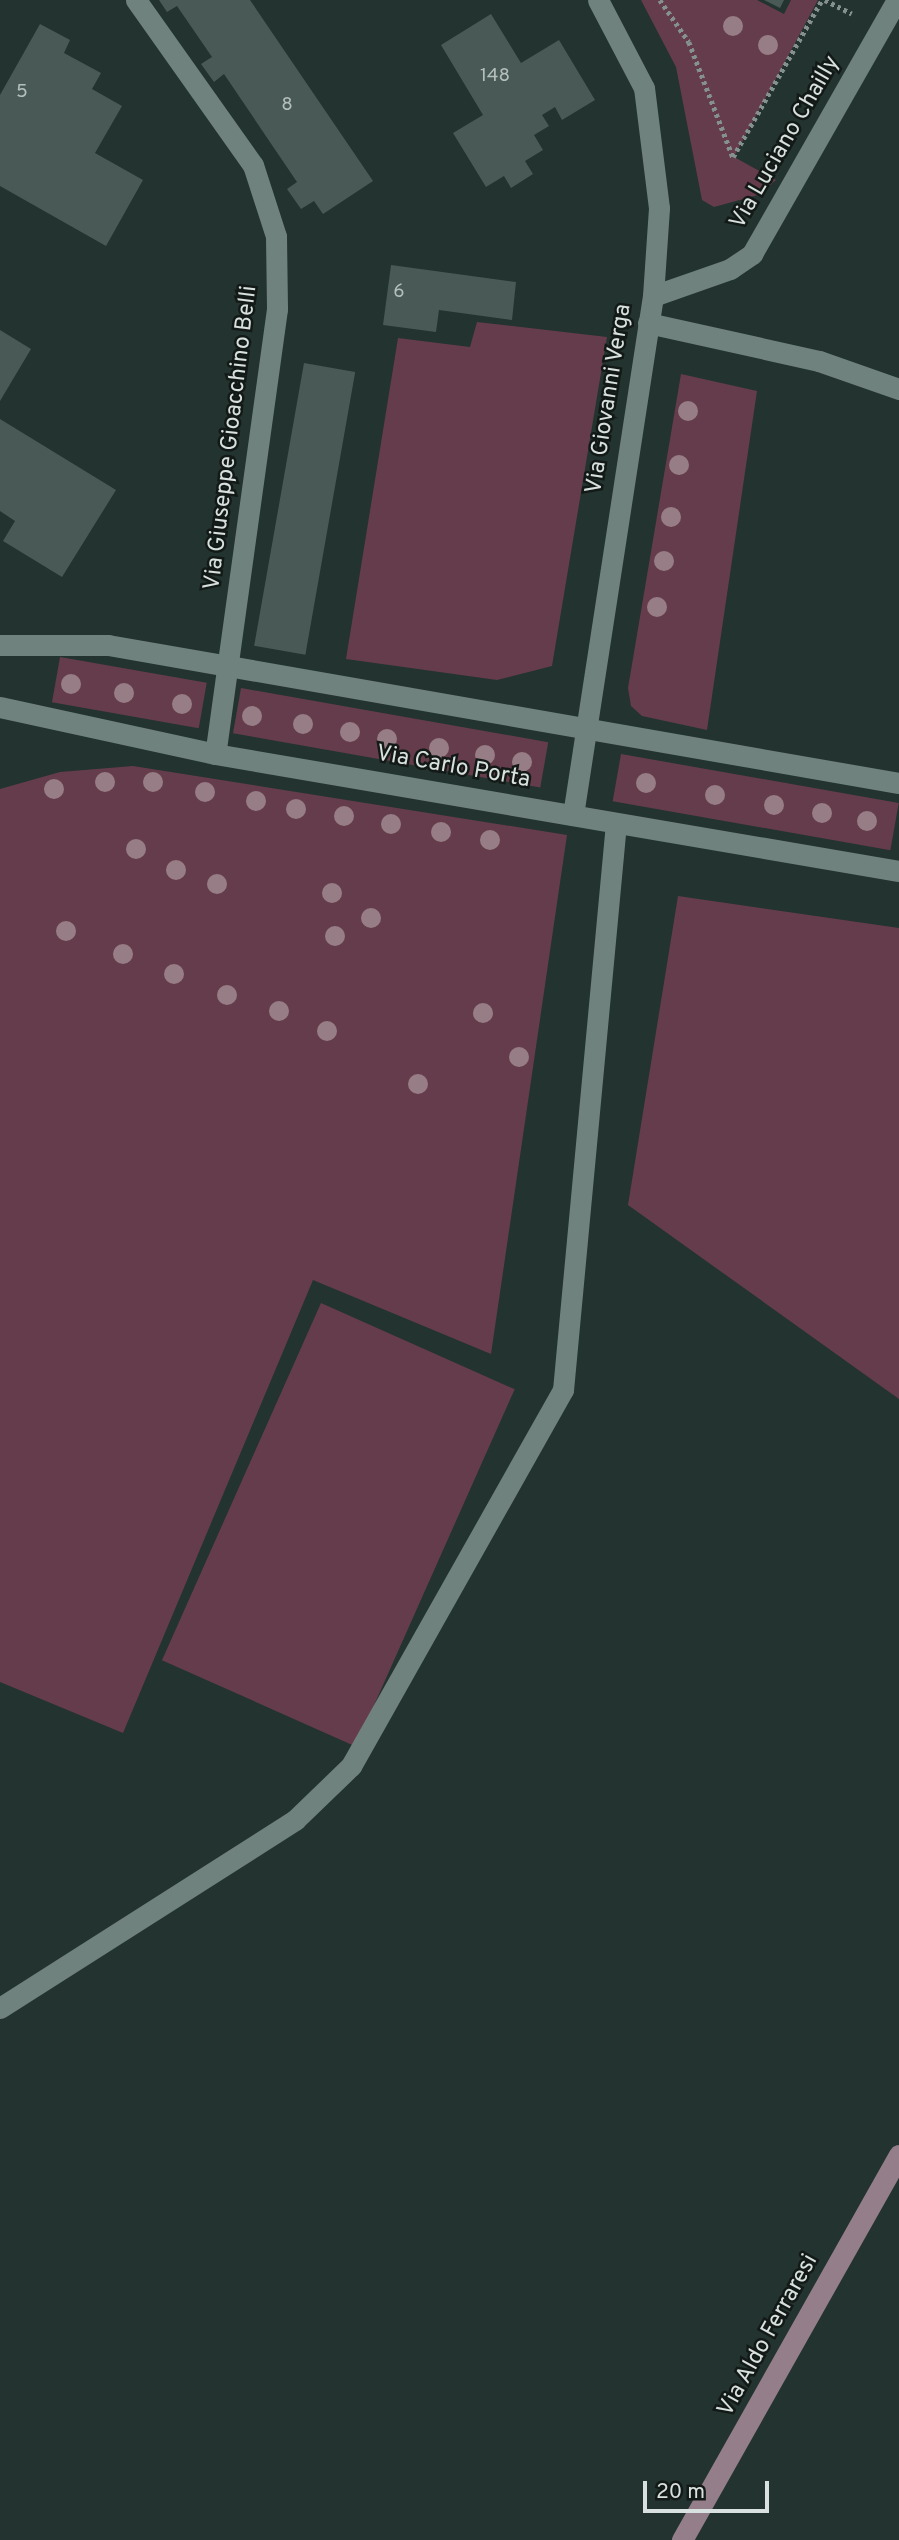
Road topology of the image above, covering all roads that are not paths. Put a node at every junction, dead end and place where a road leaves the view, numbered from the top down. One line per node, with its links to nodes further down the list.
1 (136, 0): 8 (street, Via Giuseppe Gioacchino Belli)
2 (598, 0): 4 (street, Via Giovanni Verga)
3 (897, 0): 4 (street, Via Luciano Chailly)
4 (653, 296): 5 (street, Via Giovanni Verga)
5 (648, 323): 6 (street); 10 (street, Via Giovanni Verga)
6 (899, 390)
7 (0, 645): 8 (street)
8 (229, 666): 10 (street); 11 (street, Via Giuseppe Gioacchino Belli)
9 (0, 707): 11 (street, Via Carlo Porta)
10 (584, 728): 12 (street); 13 (street, Via Giovanni Verga)
11 (215, 754): 13 (street, Via Carlo Porta)
12 (899, 783)
13 (573, 815): 14 (street, Via Carlo Porta)
14 (616, 822): 15 (street, Via Carlo Porta); 16 (street)
15 (899, 870)
16 (0, 2008)
17 (899, 2155): 18 (main road, Via Aldo Ferraresi)
18 (682, 2540)

